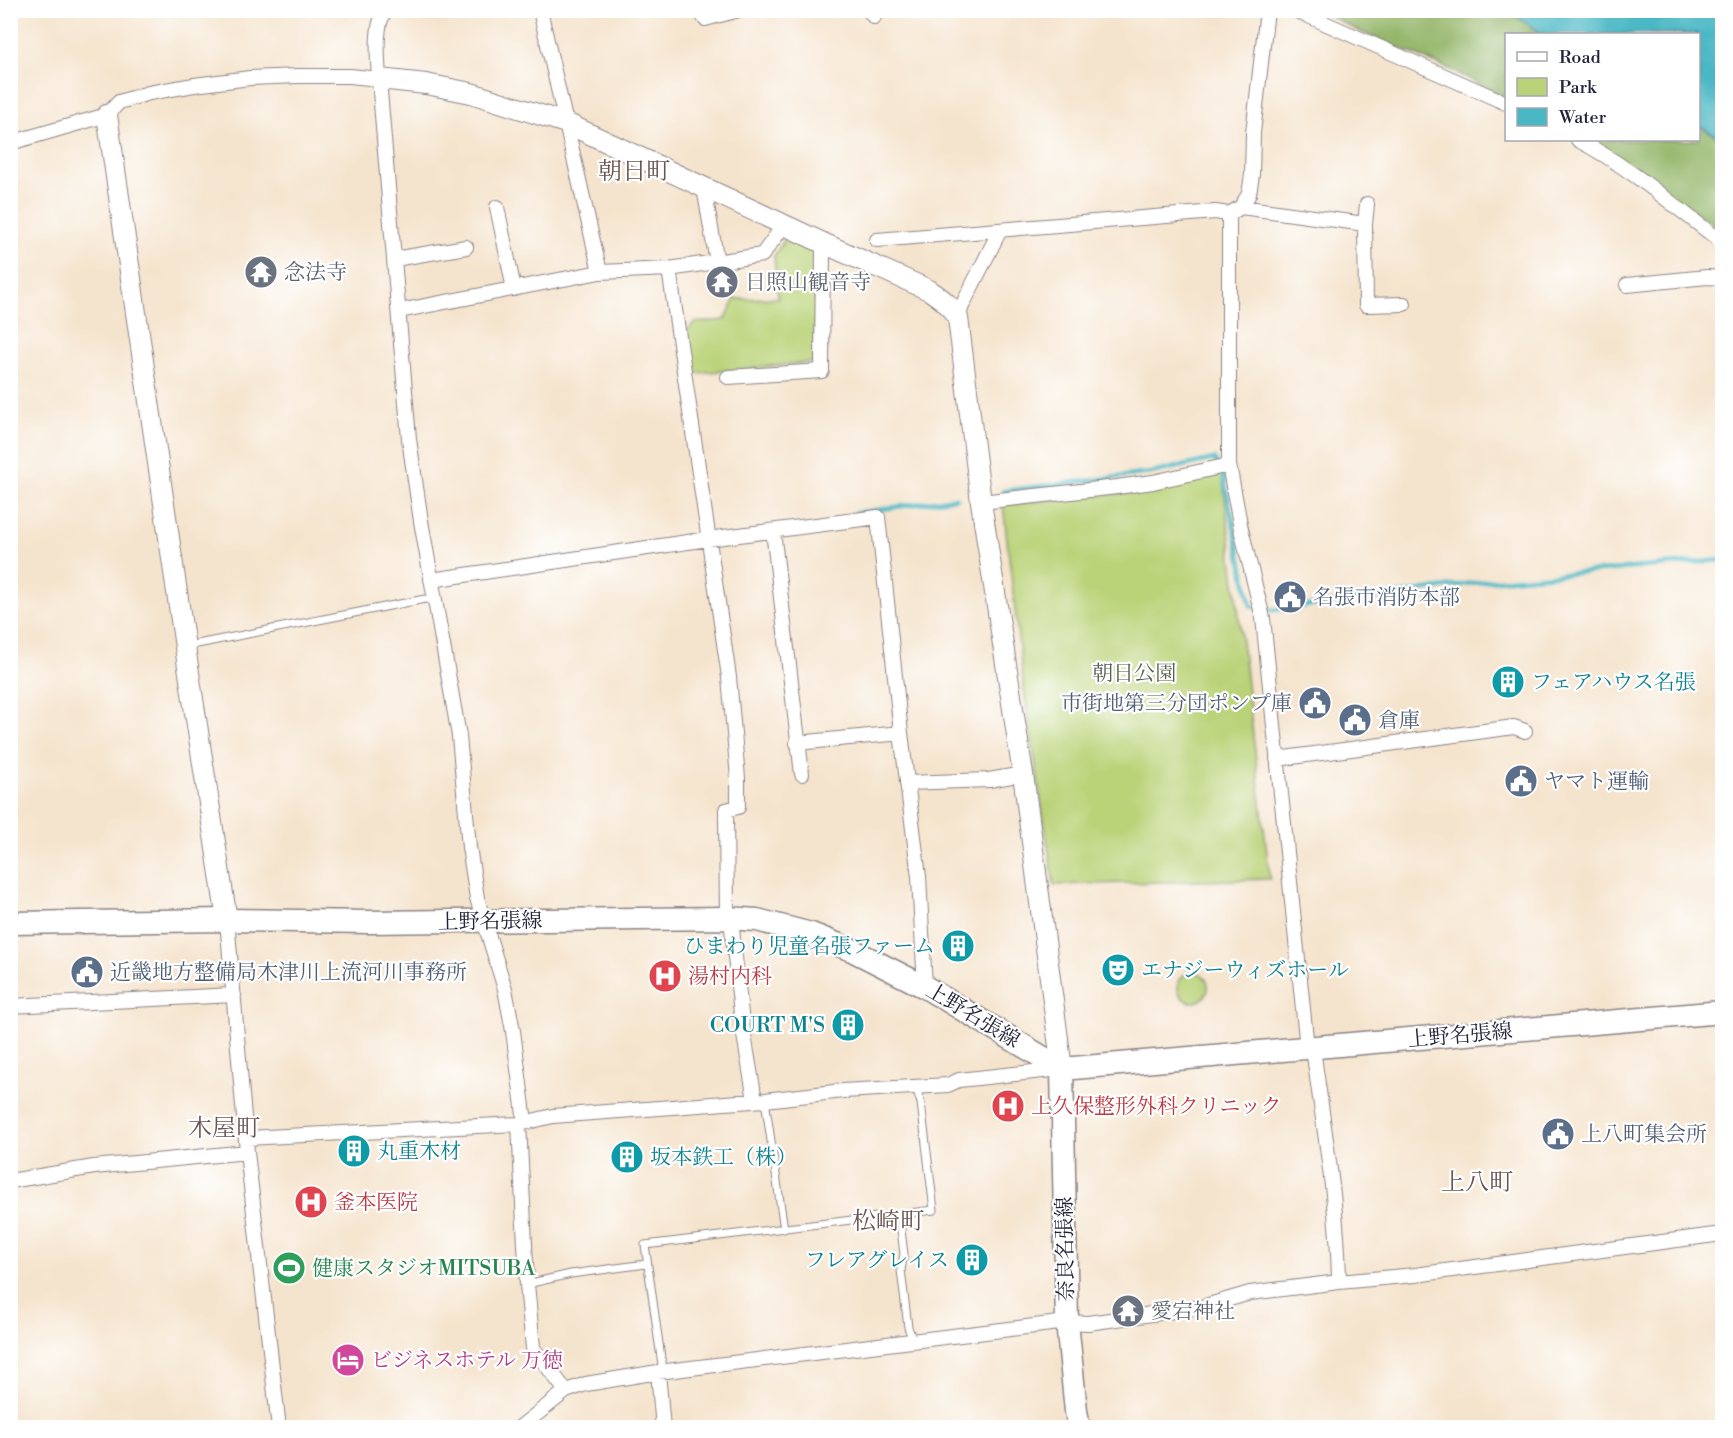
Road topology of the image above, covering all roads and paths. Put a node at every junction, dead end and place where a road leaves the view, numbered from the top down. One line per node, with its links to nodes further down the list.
1 (386, 10): 7 (street)
2 (540, 10): 10 (street)
3 (701, 10): 4 (street)
4 (739, 10)
5 (1267, 10): 16 (street)
6 (1295, 10): 8 (street)
7 (379, 79): 9 (street); 10 (street); 24 (street)
8 (1505, 103)
9 (107, 115): 12 (street); 41 (street)
10 (567, 123): 13 (street); 27 (street)
11 (1580, 141): 21 (street)
12 (10, 143)
13 (704, 188): 18 (street); 25 (street)
14 (1367, 204): 17 (street)
15 (497, 207): 30 (street)
16 (1235, 211): 17 (street); 19 (street); 35 (street)
17 (1365, 224): 31 (street)
18 (784, 225): 22 (street); 25 (street)
19 (1000, 230): 20 (street); 33 (street)
20 (877, 240)
21 (1722, 242)
22 (823, 243): 33 (street); 34 (street)
23 (466, 247): 24 (street)
24 (394, 259): 32 (street)
25 (717, 262): 26 (street)
26 (669, 269): 27 (street); 38 (street)
27 (600, 272): 30 (street)
28 (1722, 278): 29 (street)
29 (1627, 285)
30 (514, 289): 32 (street)
31 (1404, 304)
32 (399, 311): 39 (street)
33 (958, 318): 36 (street)
34 (728, 378)
35 (1222, 467): 36 (street); 45 (street)
36 (981, 502): 47 (street)
37 (773, 531): 38 (street); 43 (street); 44 (street)
38 (708, 539): 39 (street); 49 (street)
39 (431, 580): 40 (street)
40 (435, 600): 41 (lane); 51 (street)
41 (184, 646): 50 (street)
42 (1525, 731): 45 (street)
43 (901, 733): 44 (street); 48 (street)
44 (798, 743): 46 (street)
45 (1277, 759): 57 (street)
46 (802, 774)
47 (1023, 774): 48 (street); 58 (street)
48 (907, 783): 53 (street)
49 (729, 918): 51 (main road, 上野名張線); 53 (main road, 上野名張線); 60 (street)
50 (227, 920): 51 (main road, 上野名張線); 52 (main road, 上野名張線); 54 (street)
51 (485, 921): 61 (street)
52 (10, 923)
53 (925, 987): 58 (main road, 上野名張線)
54 (234, 995): 55 (street); 62 (street)
55 (10, 1006)
56 (1722, 1012): 57 (main road, 上野名張線)
57 (1310, 1048): 58 (main road, 上野名張線); 69 (street)
58 (1062, 1069): 59 (street); 71 (main road, 奈良名張線)
59 (916, 1088): 60 (street); 65 (lane)
60 (760, 1100): 61 (street); 66 (lane)
61 (522, 1123): 62 (street); 70 (street)
62 (246, 1138): 63 (street)
63 (247, 1152): 64 (street); 75 (street)
64 (10, 1181)
65 (899, 1214): 66 (lane); 72 (lane)
66 (784, 1228): 68 (lane)
67 (1722, 1234): 69 (street)
68 (646, 1264): 70 (lane); 73 (lane)
69 (1339, 1282): 71 (street)
70 (527, 1284): 74 (street)
71 (1066, 1322): 72 (street); 78 (main road, 奈良名張線)
72 (913, 1341): 73 (street)
73 (661, 1372): 74 (street); 77 (street)
74 (566, 1391): 76 (street)
75 (279, 1428)
76 (519, 1428)
77 (663, 1428)
78 (1079, 1428)

